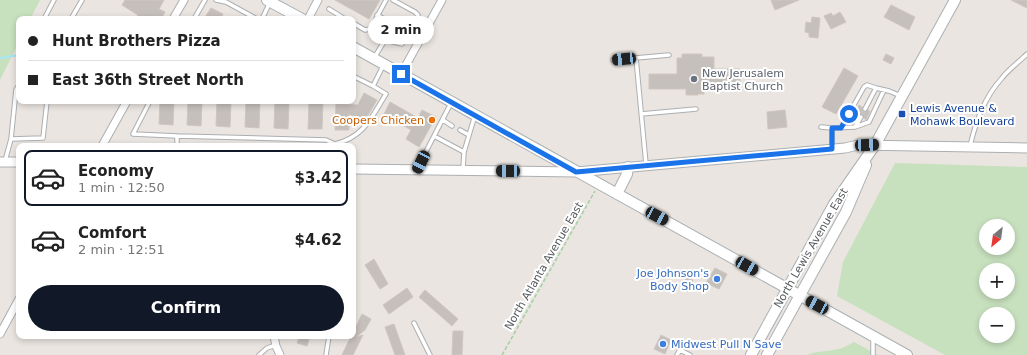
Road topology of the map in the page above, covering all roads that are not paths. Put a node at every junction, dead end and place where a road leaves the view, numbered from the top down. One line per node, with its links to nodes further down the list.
1 (54, 0): 14 (lane)
2 (82, 0): 15 (lane)
3 (184, 0): 16 (street)
4 (205, 0): 17 (lane)
5 (216, 0): 18 (lane)
6 (318, 0): 21 (street)
7 (386, 0): 13 (lane)
8 (393, 0): 25 (lane)
9 (442, 0): 26 (street)
10 (955, 0): 41 (main road, North Lewis Avenue East)
11 (269, 1): 19 (lane); 20 (main road)
12 (329, 9): 22 (lane)
13 (377, 15): 24 (lane); 25 (lane)
14 (46, 16)
15 (73, 16)
16 (175, 16)
17 (196, 16)
18 (251, 16)
19 (263, 16)
20 (296, 16)
21 (310, 16)
22 (340, 16)
23 (356, 25): 24 (lane)
24 (372, 26): 27 (lane)
25 (410, 31): 26 (lane); 27 (lane)
26 (422, 35): 35 (street)
27 (385, 40): 32 (lane)
28 (356, 49): 32 (main road)
29 (1027, 54): 67 (lane)
30 (669, 55): 31 (lane)
31 (636, 58): 33 (lane); 48 (lane)
32 (374, 59): 34 (main road)
33 (613, 60)
34 (384, 65): 35 (main road); 37 (lane)
35 (401, 74): 42 (main road)
36 (356, 78): 37 (lane)
37 (372, 86): 65 (lane)
38 (876, 88): 40 (lane); 46 (lane); 56 (lane)
39 (16, 90): 61 (lane)
40 (884, 90): 41 (lane); 54 (lane)
41 (902, 96): 66 (main road, North Lewis Avenue East)
42 (452, 102): 49 (main road); 51 (lane)
43 (47, 104): 61 (lane)
44 (125, 104): 62 (street)
45 (148, 104): 59 (lane)
46 (866, 108)
47 (696, 109): 48 (lane)
48 (641, 114): 73 (lane)
49 (475, 115): 58 (lane); 78 (main road)
50 (861, 117): 54 (lane)
51 (443, 120): 52 (lane); 60 (lane)
52 (452, 126)
53 (821, 127): 55 (lane)
54 (855, 127): 56 (lane)
55 (832, 128): 56 (lane); 69 (lane)
56 (841, 128)
57 (460, 130): 58 (lane)
58 (469, 135): 70 (lane)
59 (177, 136): 63 (lane); 64 (lane)
60 (434, 136): 70 (lane); 76 (lane)
61 (11, 140): 71 (lane)
62 (104, 143)
63 (177, 143)
64 (331, 143)
65 (340, 143)
66 (875, 144): 67 (street); 69 (street); 80 (main road, North Lewis Avenue East); 81 (main road, North Lewis Avenue East)
67 (970, 147): 68 (street)
68 (1027, 148)
69 (832, 149): 73 (street)
70 (464, 152): 77 (lane)
71 (2, 162): 72 (street)
72 (16, 162)
73 (646, 165): 74 (street)
74 (628, 167): 78 (street); 79 (main road)
75 (356, 169): 76 (street)
76 (417, 169): 77 (street)
77 (463, 170): 78 (street)
78 (576, 172): 79 (main road)
79 (617, 194): 80 (main road)
80 (788, 289): 81 (main road); 95 (main road, North Lewis Avenue East)
81 (800, 296): 85 (main road); 96 (main road, North Lewis Avenue East)
82 (16, 305): 84 (street)
83 (414, 323): 92 (lane)
84 (0, 334)
85 (873, 336): 97 (lane); 98 (main road)
86 (275, 339): 88 (street)
87 (329, 339): 91 (lane)
88 (276, 345): 89 (lane); 90 (street)
89 (259, 355)
90 (280, 355)
91 (326, 355)
92 (430, 355)
93 (677, 355): 94 (lane)
94 (690, 355)
95 (751, 355)
96 (767, 355)
97 (874, 355)
98 (907, 355)

